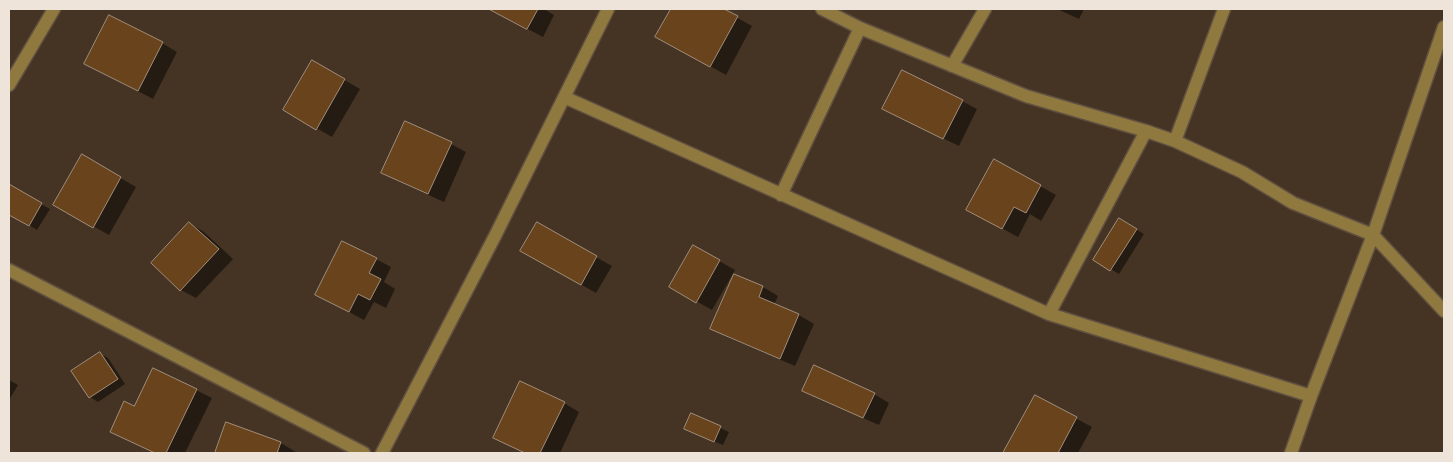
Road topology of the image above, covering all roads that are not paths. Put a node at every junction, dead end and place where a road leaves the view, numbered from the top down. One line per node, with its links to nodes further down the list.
1 (54, 9): 9 (street)
2 (608, 9): 10 (street)
3 (822, 9): 7 (street)
4 (985, 9): 8 (street)
5 (1224, 9): 12 (street)
6 (1444, 27): 14 (street)
7 (860, 28): 8 (street); 13 (street)
8 (952, 66): 11 (street)
9 (9, 85)
10 (564, 97): 13 (street); 20 (street)
11 (1146, 130): 12 (street); 17 (street)
12 (1175, 141): 14 (street)
13 (781, 195): 17 (street)
14 (1373, 235): 16 (street); 18 (street)
15 (9, 270): 19 (street)
16 (1444, 312)
17 (1049, 314): 18 (street)
18 (1311, 396): 21 (street)
19 (364, 453)
20 (382, 453)
21 (1291, 453)

